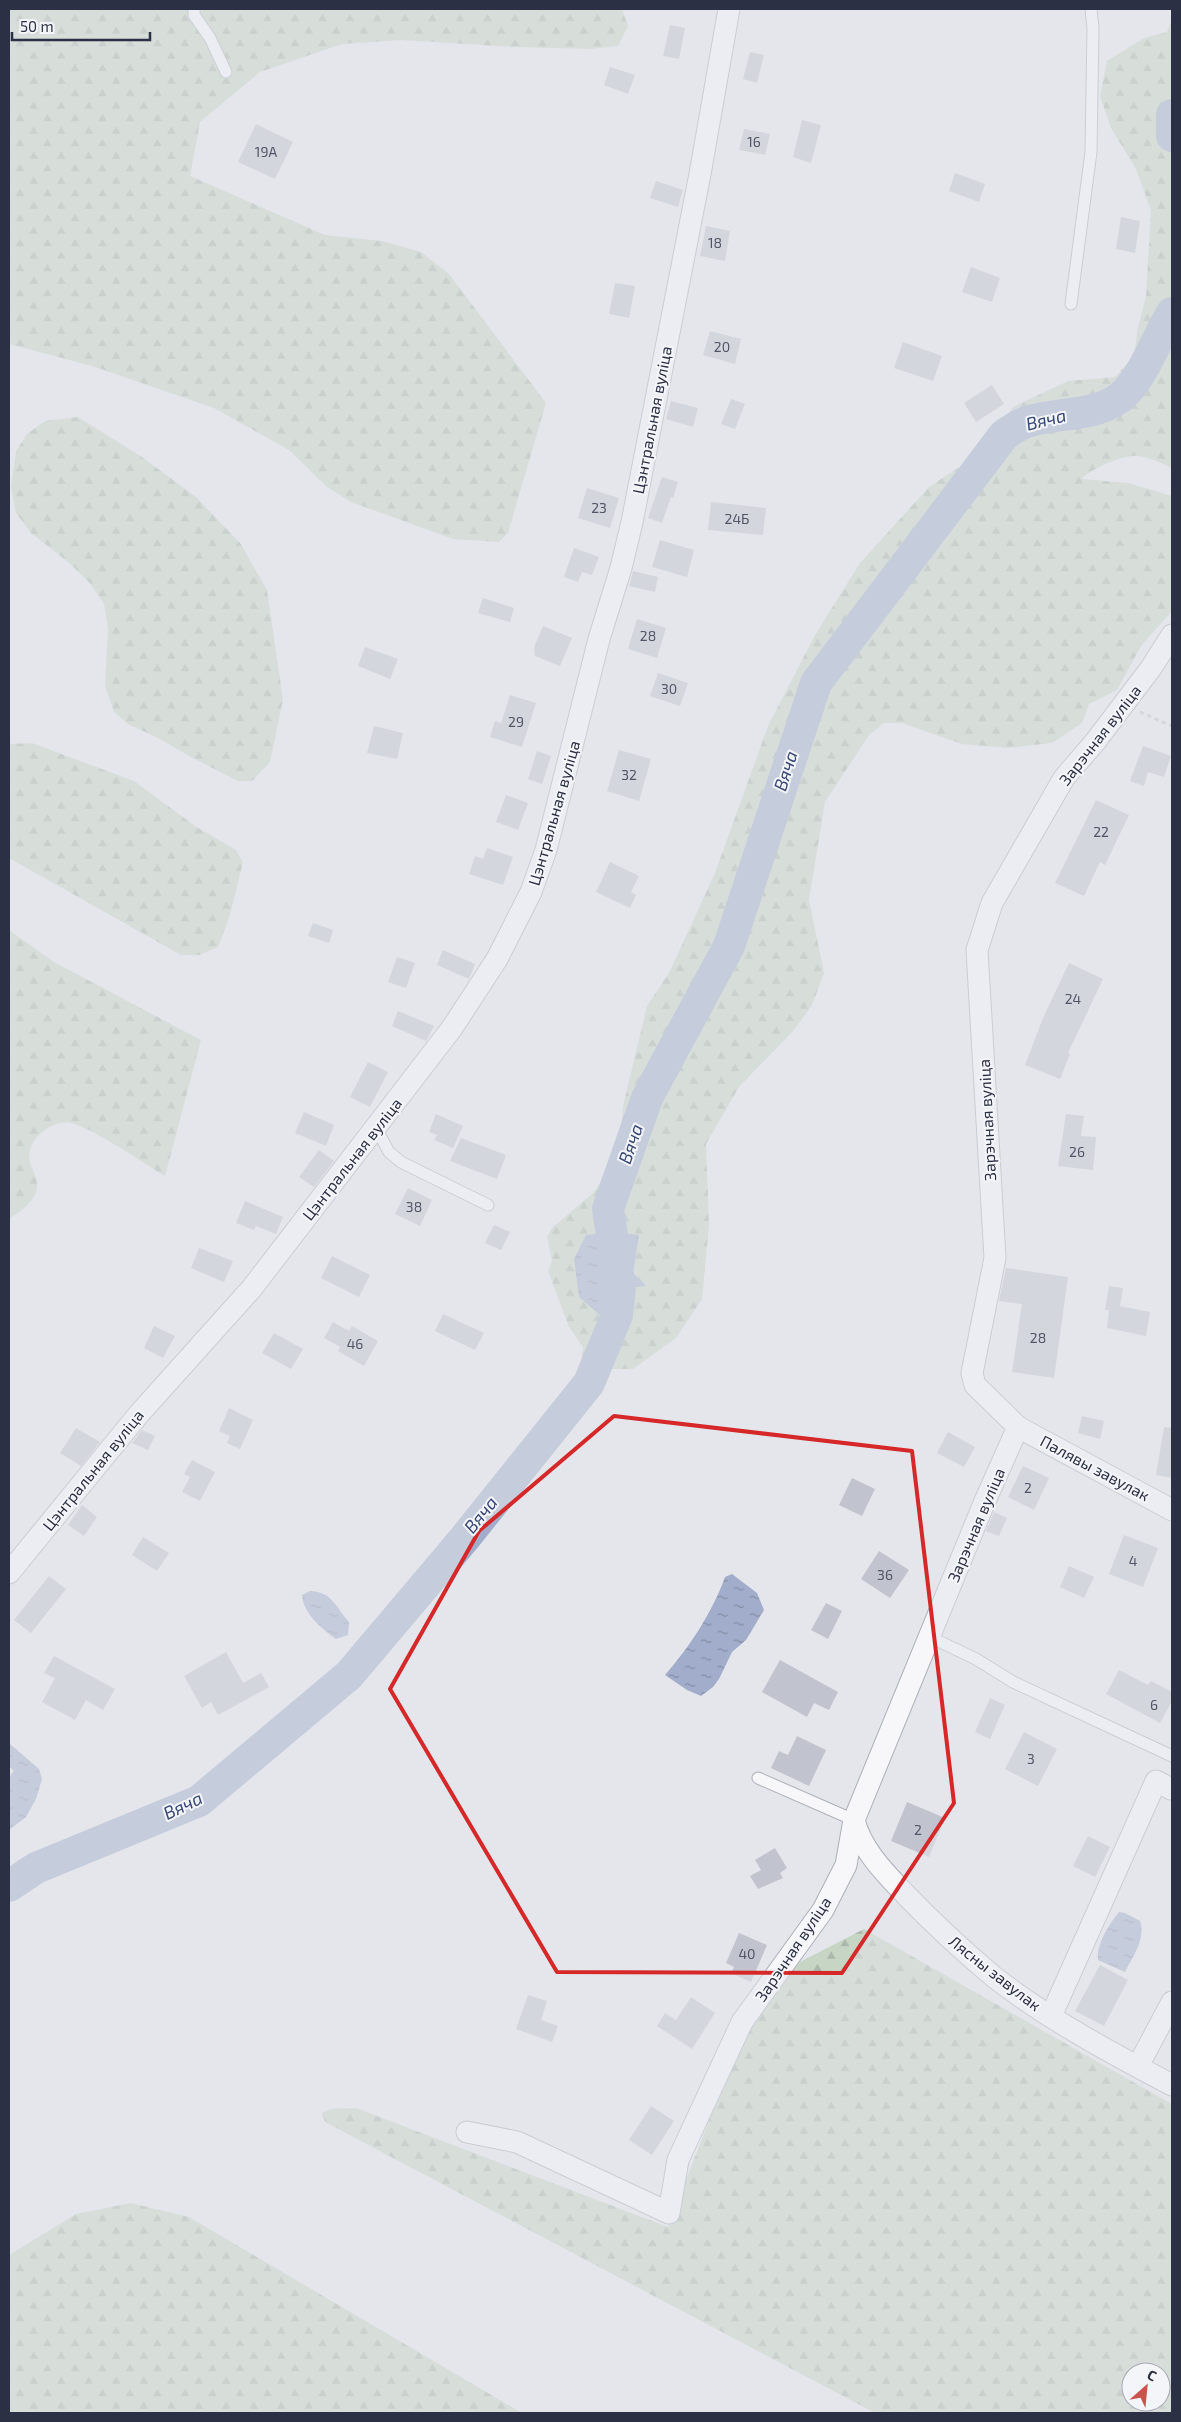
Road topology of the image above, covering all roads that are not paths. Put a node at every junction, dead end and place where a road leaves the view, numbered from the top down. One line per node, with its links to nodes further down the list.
1 (194, 9): 4 (lane)
2 (728, 9): 7 (street, Цэнтральная вуліца)
3 (1091, 9): 5 (lane)
4 (226, 72)
5 (1071, 304)
6 (1172, 635): 9 (street, Зарэчная вуліца)
7 (376, 1128): 8 (lane); 11 (street, Цэнтральная вуліца)
8 (488, 1205)
9 (1018, 1427): 10 (street, Палявы завулак); 12 (street, Зарэчная вуліца)
10 (1172, 1510)
11 (9, 1573)
12 (930, 1636): 13 (lane); 16 (street, Зарэчная вуліца)
13 (1172, 1756)
14 (758, 1778): 16 (lane)
15 (1171, 1789): 18 (street)
16 (854, 1820): 18 (street, Лясны завулак); 21 (street, Зарэчная вуліца)
17 (1172, 2002): 19 (street)
18 (1051, 2016): 19 (street, Лясны завулак)
19 (1138, 2066): 20 (street, Лясны завулак)
20 (1172, 2085)
21 (467, 2132)

